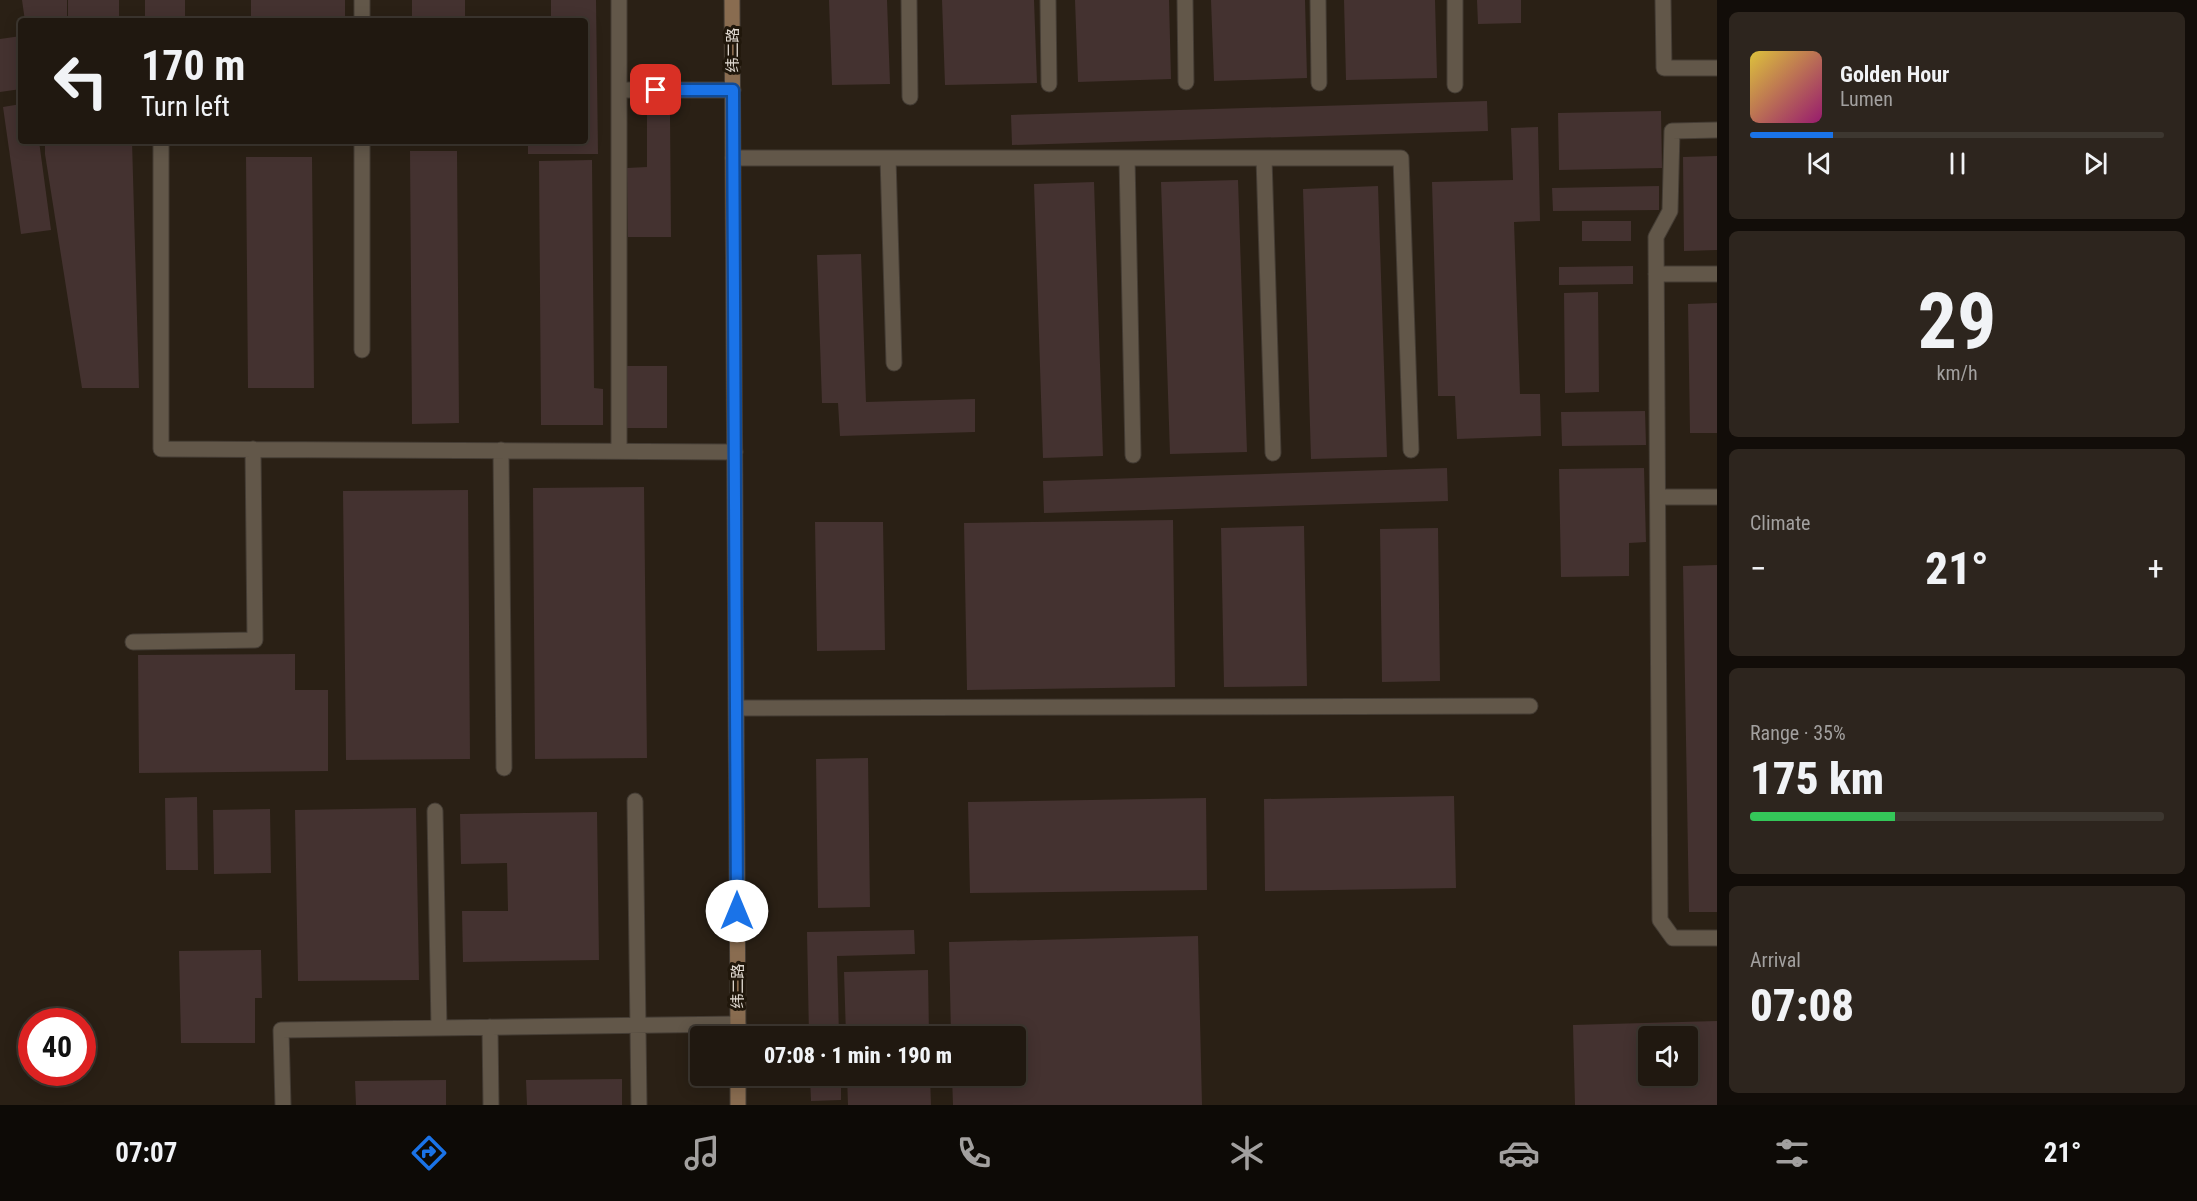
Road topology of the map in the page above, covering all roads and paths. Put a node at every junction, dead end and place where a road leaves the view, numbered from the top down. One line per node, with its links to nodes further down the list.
1 (362, 0): 10 (lane)
2 (619, 0): 16 (lane)
3 (732, 0): 17 (street, 纬二路)
4 (909, 0): 18 (lane)
5 (1048, 0): 14 (lane)
6 (1185, 0): 12 (lane)
7 (1318, 0): 13 (lane)
8 (1455, 0): 15 (lane)
9 (1663, 0): 11 (lane)
10 (362, 18)
11 (1717, 68)
12 (1186, 82)
13 (1319, 83)
14 (1048, 84)
15 (1455, 85)
16 (619, 90): 17 (lane); 33 (lane)
17 (733, 90): 22 (street, 纬二路)
18 (910, 97)
19 (1717, 130): 26 (lane)
20 (161, 144): 30 (lane)
21 (362, 144): 28 (lane)
22 (733, 158): 23 (lane); 34 (street, 纬二路)
23 (888, 158): 24 (lane); 29 (lane)
24 (1127, 158): 25 (lane); 36 (lane)
25 (1264, 158): 32 (lane); 35 (lane)
26 (1656, 274): 27 (lane); 37 (lane)
27 (1717, 274)
28 (362, 350)
29 (894, 363)
30 (253, 449): 31 (lane); 39 (lane)
31 (501, 450): 33 (lane); 42 (lane)
32 (1411, 450)
33 (619, 451): 34 (lane)
34 (735, 452): 41 (street, 纬二路)
35 (1273, 453)
36 (1133, 455)
37 (1658, 497): 38 (lane); 45 (lane)
38 (1717, 497)
39 (133, 642)
40 (1530, 706): 41 (lane)
41 (737, 708): 47 (street, 纬二路)
42 (504, 768)
43 (635, 801): 46 (lane)
44 (435, 811): 49 (lane)
45 (1717, 938)
46 (639, 1025): 48 (lane); 50 (lane); 54 (lane)
47 (738, 1026)
48 (490, 1027): 49 (lane); 53 (lane)
49 (439, 1028): 52 (lane)
50 (690, 1028)
51 (738, 1086): 55 (street)
52 (283, 1105)
53 (491, 1105)
54 (639, 1105)
55 (738, 1105)

